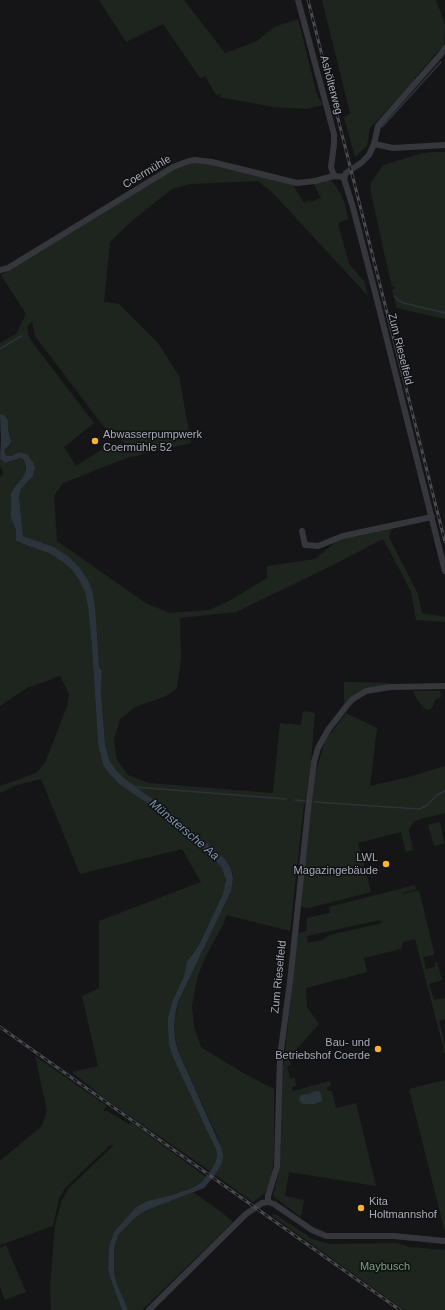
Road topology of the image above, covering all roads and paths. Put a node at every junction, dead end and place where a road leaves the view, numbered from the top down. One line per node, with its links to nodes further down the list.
1 (298, 0): 5 (street, Ashölterweg)
2 (445, 48): 3 (street)
3 (374, 144): 4 (street); 6 (street)
4 (445, 145)
5 (334, 176): 6 (street, Coermühle); 7 (street, Coermühle)
6 (344, 177): 8 (street, Zum Rieselfeld)
7 (0, 270)
8 (432, 518): 9 (street); 10 (street, Zum Rieselfeld)
9 (302, 531)
10 (445, 571)
11 (445, 686): 12 (street, Zum Rieselfeld)
12 (268, 1202): 13 (street); 14 (street)
13 (445, 1241)
14 (149, 1310)

